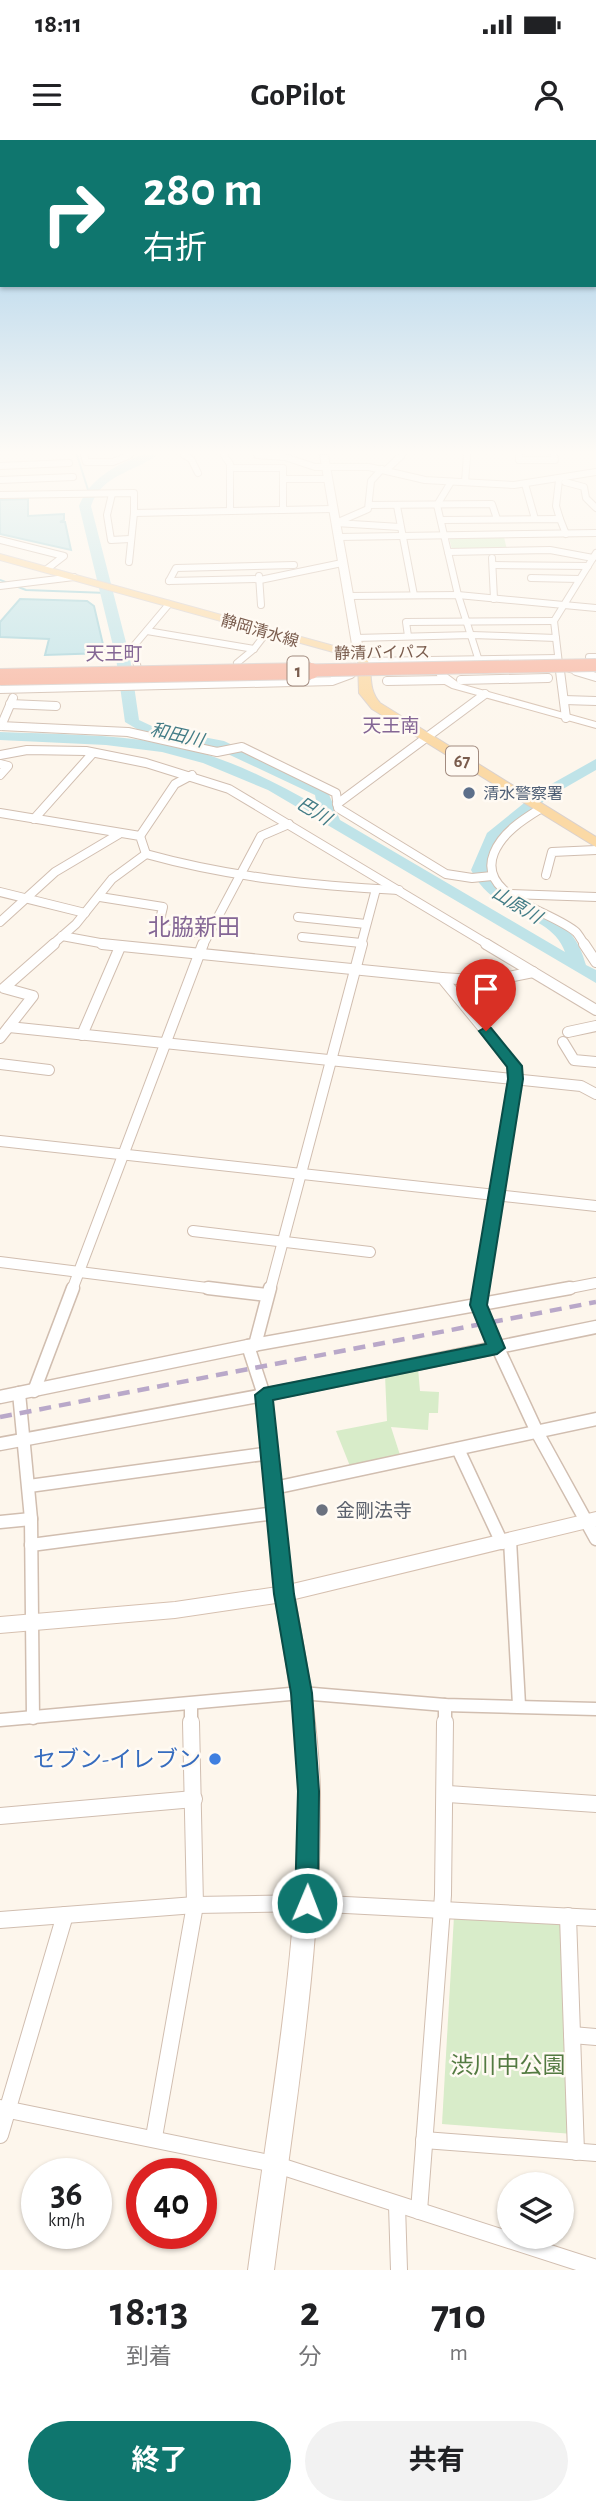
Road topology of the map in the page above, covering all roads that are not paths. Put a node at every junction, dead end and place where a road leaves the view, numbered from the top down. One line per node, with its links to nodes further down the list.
1 (58, 554): 15 (street)
2 (129, 554): 9 (street)
3 (341, 554): 10 (street)
4 (406, 554): 21 (street)
5 (450, 554): 22 (street)
6 (491, 554): 12 (street)
7 (595, 556): 14 (street)
8 (0, 557): 15 (main road, 静岡清水線)
9 (129, 562)
10 (342, 563): 18 (street); 23 (street)
11 (294, 565): 13 (street)
12 (494, 565): 14 (street); 24 (street)
13 (257, 566): 18 (street); 18 (street)
14 (591, 567): 19 (street)
15 (47, 569): 16 (main road, 静岡清水線)
16 (74, 577): 20 (street); 25 (main road, 静岡清水線)
17 (531, 578): 19 (street)
18 (260, 579): 26 (street)
19 (579, 579): 27 (street)
20 (0, 586)
21 (414, 595): 22 (street); 23 (street)
22 (458, 595): 24 (street); 29 (street)
23 (349, 596): 35 (street)
24 (494, 599): 27 (street)
25 (169, 604): 31 (street); 32 (main road, 静岡清水線)
26 (261, 605)
27 (561, 606): 28 (street); 30 (street)
28 (596, 608)
29 (467, 620): 30 (street); 33 (street); 34 (street)
30 (554, 621): 36 (street)
31 (147, 631): 37 (street); 43 (street)
32 (267, 632): 37 (street); 39 (main road, 静岡清水線)
33 (472, 635): 34 (street); 36 (street); 40 (street)
34 (408, 636): 35 (street)
35 (355, 638): 39 (street)
36 (555, 638): 38 (street)
37 (254, 649): 42 (street)
38 (558, 658): 40 (street); 57 (street)
39 (361, 659): 40 (street); 64 (main road, 67)
40 (479, 661)
41 (594, 662): 47 (highway, 静清バイパス, bridge)
42 (237, 663)
43 (138, 668)
44 (570, 669): 49 (street)
45 (543, 670): 50 (street)
46 (76, 672): 47 (highway, bridge)
47 (441, 673): 53 (street); 54 (highway); 56 (street)
48 (351, 674): 55 (street)
49 (596, 677)
50 (532, 678): 51 (street); 52 (street)
51 (548, 678)
52 (461, 680)
53 (387, 681)
54 (0, 683): 55 (street)
55 (16, 689): 59 (street)
56 (485, 694): 61 (street); 64 (street)
57 (564, 700): 58 (street); 61 (street)
58 (596, 701)
59 (10, 704): 60 (street); 63 (street)
60 (56, 706)
61 (566, 718): 62 (street)
62 (596, 725)
63 (1, 726): 70 (street)
64 (424, 740): 70 (street); 71 (main road, 67)
65 (92, 754): 66 (street); 69 (street); 73 (street)
66 (0, 755)
67 (0, 764): 68 (street)
68 (0, 775)
69 (192, 775): 74 (street); 76 (street)
70 (337, 804): 81 (street)
71 (537, 810): 77 (main road, 67); 78 (main road, 67); 81 (street)
72 (0, 813): 73 (street)
73 (34, 819): 75 (street)
74 (289, 824): 82 (street); 84 (street)
75 (122, 833): 76 (street); 87 (street)
76 (140, 836): 79 (street)
77 (596, 843)
78 (596, 850): 80 (street)
79 (146, 854): 82 (street); 88 (street)
80 (547, 875)
81 (492, 876): 86 (street)
82 (237, 877): 83 (street); 95 (street)
83 (376, 889): 84 (street); 94 (street)
84 (400, 890): 102 (street)
85 (0, 891): 87 (street)
86 (508, 894): 89 (street); 100 (street)
87 (27, 896): 90 (street); 93 (street)
88 (100, 897): 90 (street); 95 (street)
89 (596, 897)
90 (85, 913): 96 (street)
91 (298, 917): 92 (street)
92 (308, 918): 94 (street); 97 (street)
93 (0, 922)
94 (366, 924): 97 (street)
95 (207, 934): 99 (street)
96 (62, 936): 98 (street); 104 (street)
97 (361, 943): 101 (street)
98 (120, 947): 99 (street); 108 (street)
99 (199, 954): 101 (street); 110 (street)
100 (596, 962)
101 (353, 970): 103 (street); 111 (street)
102 (533, 972): 103 (street); 105 (street)
103 (442, 978): 115 (street)
104 (2, 988): 107 (street)
105 (596, 1010)
106 (596, 1026): 112 (street)
107 (9, 1027): 108 (street); 109 (street)
108 (82, 1035): 110 (street)
109 (0, 1038)
110 (165, 1043): 111 (street); 118 (street)
111 (330, 1060): 115 (street); 119 (street)
112 (596, 1062)
113 (0, 1064): 114 (street)
114 (49, 1070)
115 (515, 1079): 116 (street); 120 (street)
116 (596, 1094)
117 (0, 1141): 118 (street)
118 (121, 1154): 119 (street); 126 (street)
119 (298, 1173): 120 (street); 123 (street)
120 (498, 1195): 121 (street); 129 (street)
121 (596, 1206)
122 (193, 1231): 123 (street)
123 (281, 1242): 124 (street); 128 (street)
124 (370, 1252)
125 (0, 1262): 126 (street)
126 (76, 1273): 128 (street); 133 (street)
127 (596, 1283): 129 (street)
128 (267, 1296): 131 (street)
129 (478, 1305): 131 (street); 132 (street)
130 (596, 1326): 132 (street)
131 (251, 1346): 133 (street); 135 (street)
132 (497, 1348): 135 (street); 138 (street)
133 (34, 1391): 134 (street)
134 (19, 1393): 136 (street); 139 (street)
135 (264, 1395): 139 (street); 142 (street)
136 (0, 1397)
137 (596, 1419): 138 (street)
138 (537, 1432): 141 (street); 148 (street)
139 (26, 1439): 140 (street); 143 (street)
140 (0, 1444)
141 (458, 1449): 144 (street); 149 (street)
142 (271, 1453): 143 (street); 144 (street)
143 (29, 1486): 146 (street)
144 (274, 1488): 145 (street)
145 (275, 1513): 150 (street); 151 (street)
146 (31, 1519): 147 (street); 150 (street)
147 (0, 1522)
148 (593, 1527): 149 (street)
149 (506, 1541): 151 (street); 156 (street)
150 (31, 1545): 152 (street)
151 (284, 1594): 152 (street); 154 (street)
152 (32, 1623): 153 (street); 159 (street)
153 (0, 1625)
154 (301, 1693): 155 (street); 157 (street); 165 (street)
155 (191, 1704): 159 (street); 162 (street)
156 (519, 1705): 157 (street); 158 (street)
157 (445, 1706): 161 (street)
158 (596, 1709)
159 (33, 1718): 160 (street)
160 (0, 1720)
161 (448, 1794): 163 (street); 167 (street)
162 (194, 1799): 164 (street); 166 (street)
163 (596, 1804)
164 (0, 1816)
165 (307, 1903): 166 (street); 167 (street); 180 (street)
166 (195, 1905): 168 (street); 176 (street)
167 (444, 1910): 169 (street); 177 (street)
168 (65, 1915): 171 (street); 174 (street)
169 (568, 1916): 170 (street); 172 (street)
170 (596, 1918)
171 (0, 1920)
172 (572, 2035): 173 (street); 178 (street)
173 (596, 2038)
174 (3, 2108): 175 (street); 176 (street)
175 (0, 2135)
176 (154, 2137): 180 (street)
177 (424, 2140): 178 (street); 182 (street)
178 (576, 2152): 179 (street)
179 (596, 2153)
180 (274, 2164): 181 (street); 184 (street)
181 (397, 2205): 182 (street); 185 (street)
182 (419, 2211): 183 (street)
183 (596, 2268)
184 (261, 2270)
185 (399, 2270)

